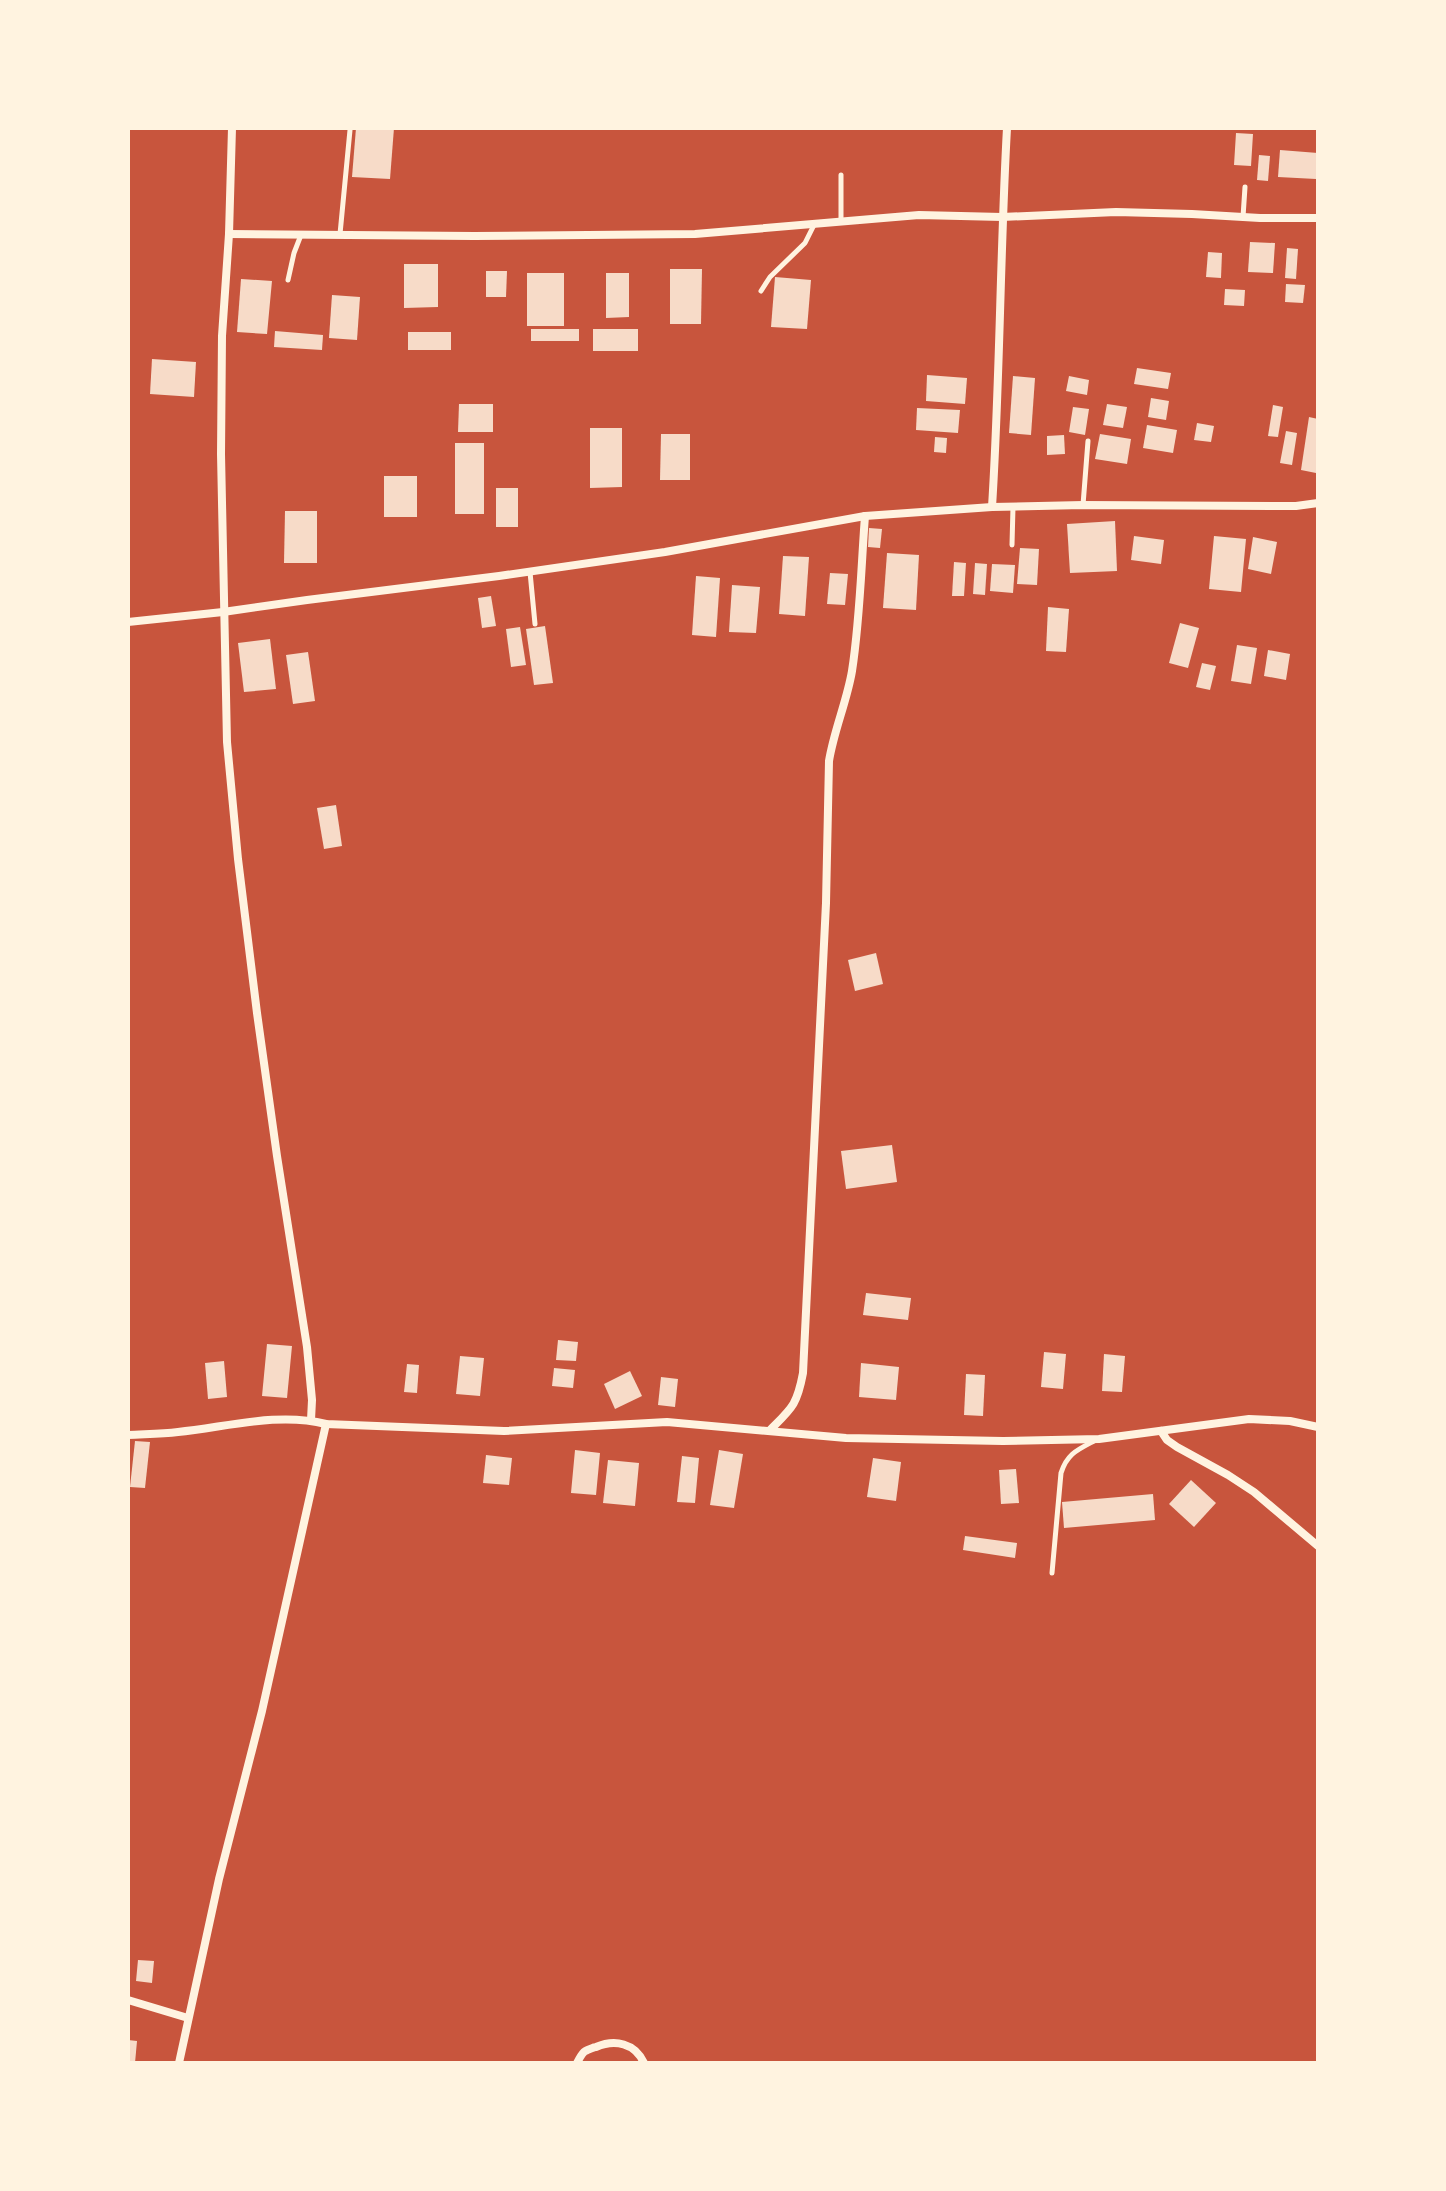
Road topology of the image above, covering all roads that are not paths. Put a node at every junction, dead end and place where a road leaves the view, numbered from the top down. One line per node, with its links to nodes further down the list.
1 (232, 128): 11 (street)
2 (1007, 128): 6 (street)
3 (350, 130): 13 (lane)
4 (841, 175): 9 (lane)
5 (1245, 187): 7 (lane)
6 (1002, 217): 7 (street); 9 (street); 19 (street)
7 (1243, 217): 8 (street)
8 (1318, 218)
9 (841, 220): 10 (street)
10 (815, 222): 13 (street); 15 (lane)
11 (229, 234): 12 (street); 24 (street)
12 (301, 234): 13 (street); 14 (lane)
13 (340, 234)
14 (288, 280)
15 (761, 291)
16 (1088, 441): 18 (lane)
17 (1318, 503): 18 (street)
18 (1083, 505): 20 (street)
19 (992, 507): 20 (street); 21 (street)
20 (1013, 507): 22 (lane)
21 (865, 516): 23 (street); 30 (street)
22 (1012, 545)
23 (530, 572): 24 (street); 26 (lane)
24 (223, 612): 25 (street); 27 (street)
25 (128, 622)
26 (535, 624)
27 (311, 1420): 28 (street); 32 (street)
28 (326, 1424): 30 (street); 37 (street)
29 (1318, 1427): 31 (street)
30 (770, 1430): 33 (street)
31 (1161, 1431): 33 (street); 34 (street)
32 (128, 1435)
33 (1099, 1439): 35 (lane)
34 (1318, 1546)
35 (1052, 1573)
36 (128, 2000): 37 (street)
37 (188, 2018): 38 (street)
38 (179, 2063)
39 (577, 2063): 40 (street)
40 (644, 2063)

